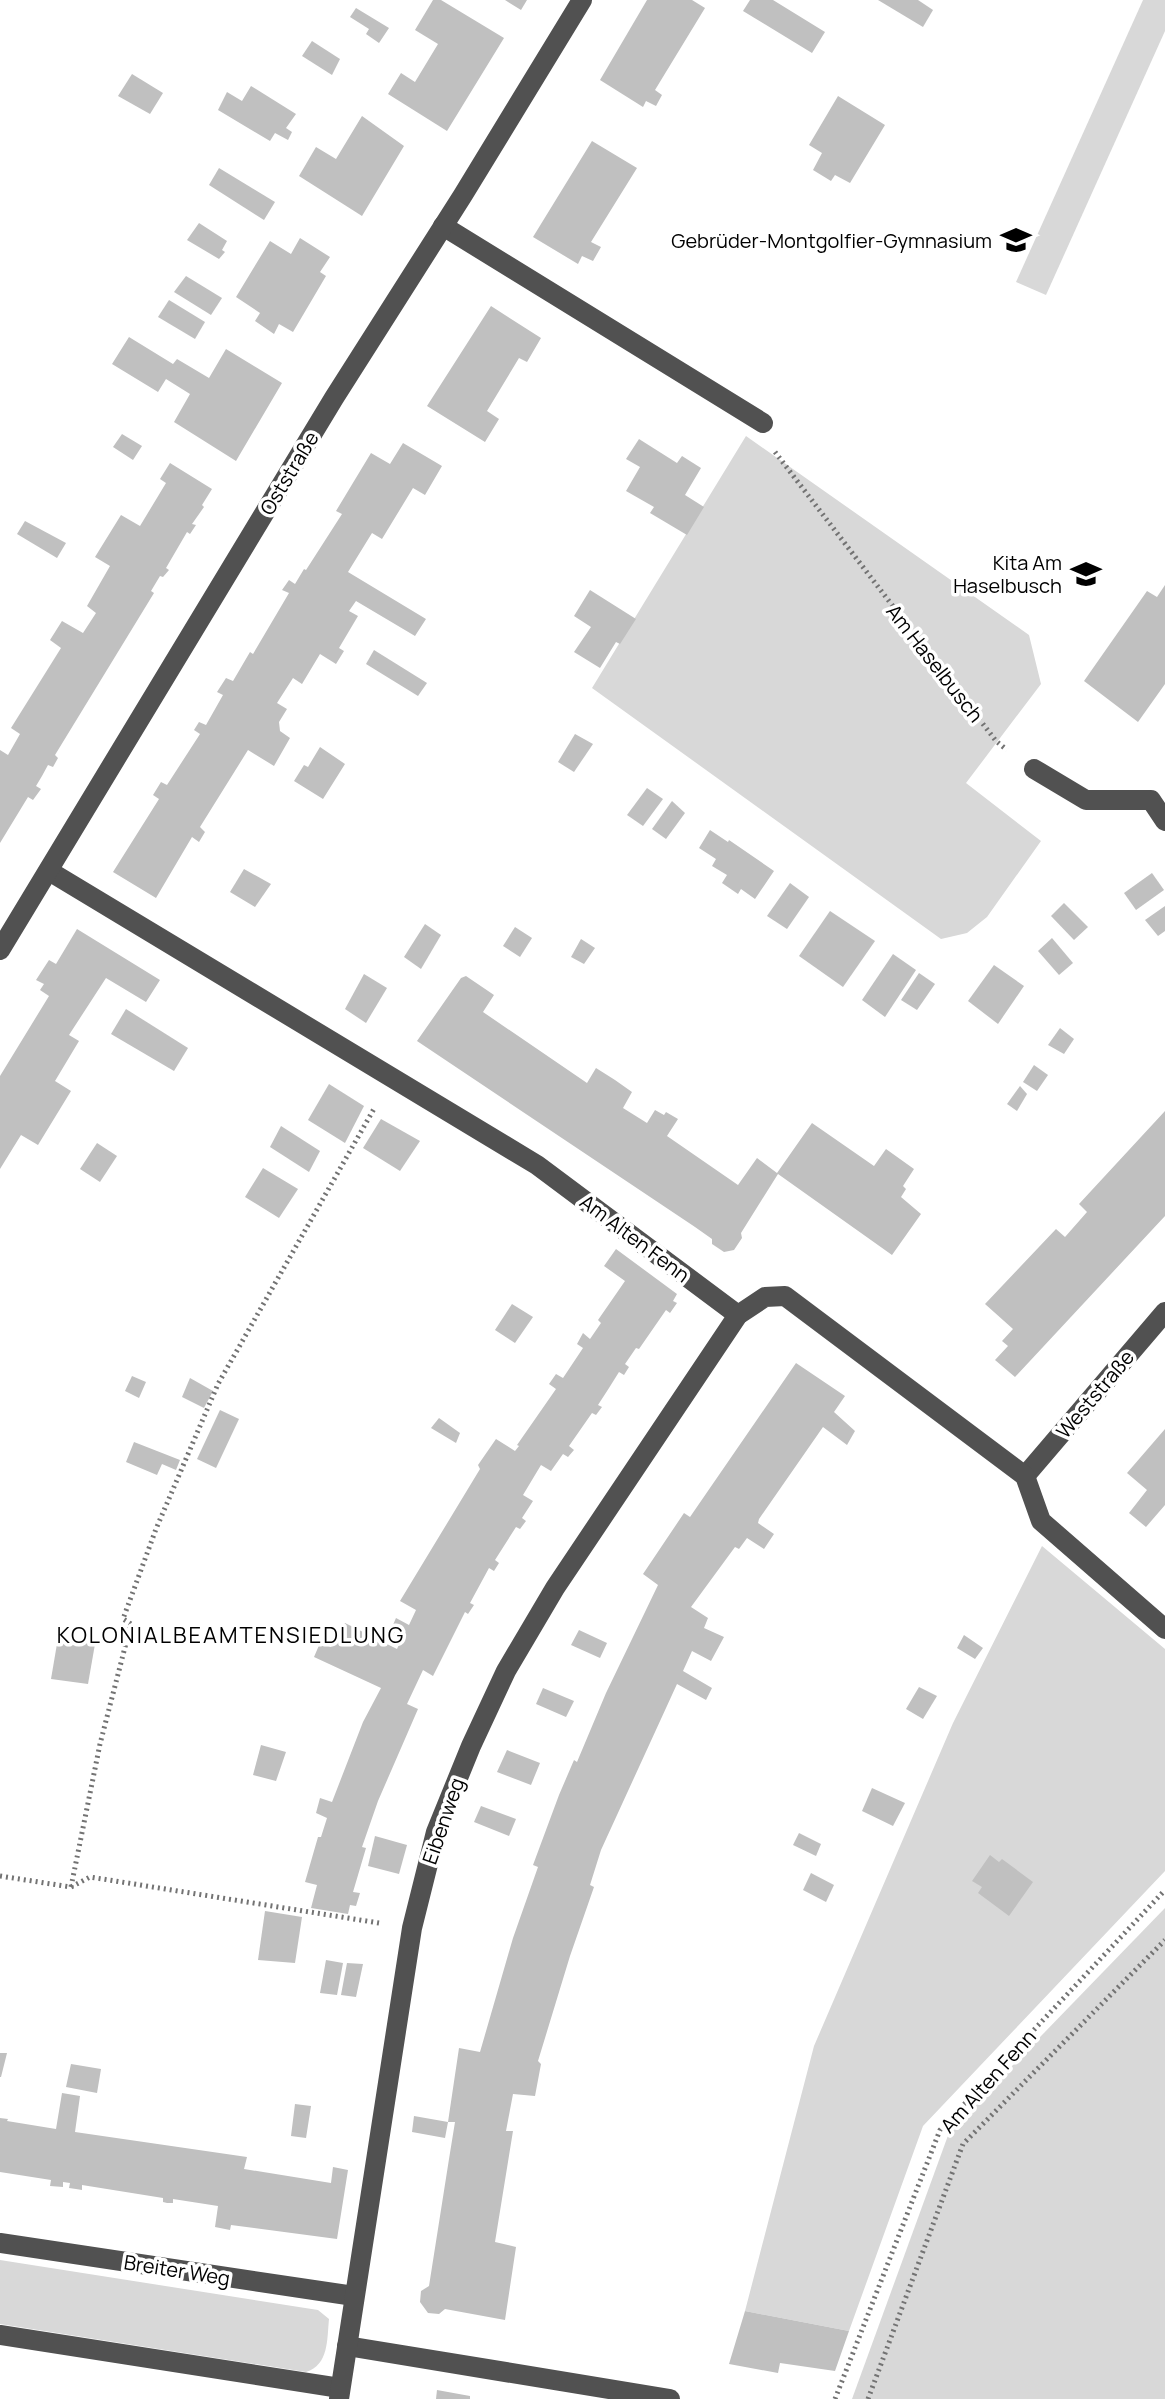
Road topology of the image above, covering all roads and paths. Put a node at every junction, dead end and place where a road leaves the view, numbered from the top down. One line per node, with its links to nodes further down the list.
1 (582, 0): 2 (street, Oststraße)
2 (443, 226): 3 (street); 6 (street, Oststraße)
3 (763, 423): 4 (path, Am Haselbusch)
4 (1034, 769): 5 (street)
5 (1165, 821)
6 (49, 871): 7 (street, Oststraße); 8 (street, Am Alten Fenn)
7 (0, 950)
8 (392, 1078): 10 (street, Am Alten Fenn); 14 (path)
9 (1165, 1312): 11 (street, Weststraße)
10 (738, 1315): 11 (street); 16 (street, Eibenweg)
11 (1025, 1476): 12 (street)
12 (1165, 1629)
13 (0, 1876): 14 (path)
14 (71, 1887): 16 (path)
15 (1165, 1890): 24 (path, Am Alten Fenn)
16 (412, 1928): 19 (street, Eibenweg)
17 (1165, 1940): 25 (path)
18 (0, 2243): 19 (street, Breiter Weg)
19 (354, 2296): 21 (street, Eibenweg)
20 (0, 2335): 22 (street)
21 (347, 2346): 22 (street, Eibenweg); 23 (street)
22 (339, 2393)
23 (670, 2399)
24 (835, 2399)
25 (868, 2399)

